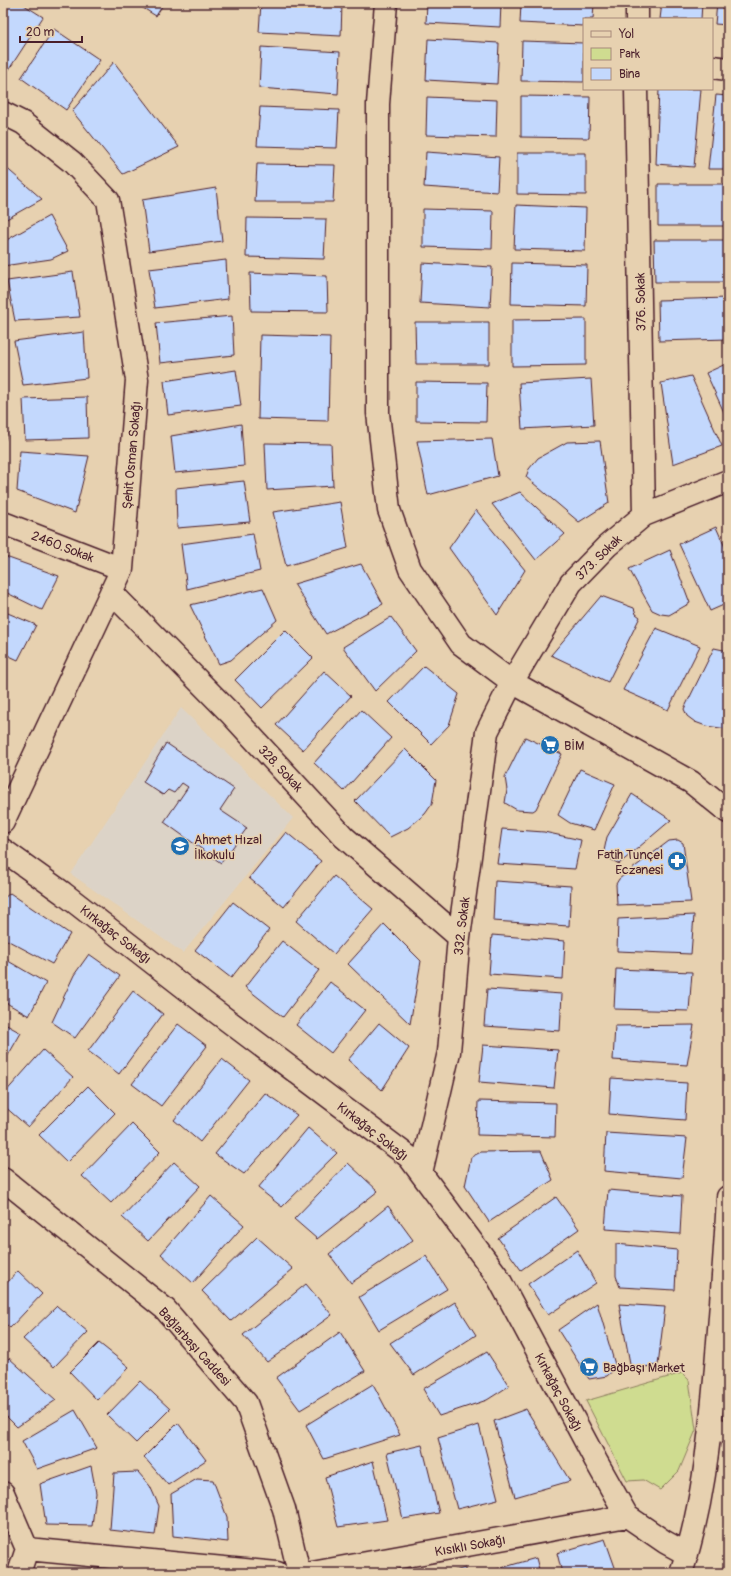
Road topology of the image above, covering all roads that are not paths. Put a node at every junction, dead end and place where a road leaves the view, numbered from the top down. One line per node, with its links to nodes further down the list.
1 (386, 3): 13 (street)
2 (637, 3): 3 (street)
3 (637, 18)
4 (713, 67): 5 (street)
5 (728, 69)
6 (636, 90): 9 (street, 376. Sokak)
7 (3, 113): 11 (street, Şehit Osman Sokağı)
8 (728, 481): 9 (street, 373. Sokak)
9 (644, 515): 13 (street, 373. Sokak)
10 (3, 523): 11 (street, 2460.Sokak)
11 (122, 569): 12 (street, Şehit Osman Sokağı)
12 (112, 592): 15 (street, Şehit Osman Sokağı); 17 (street, 328. Sokak)
13 (512, 682): 14 (street); 17 (street, 332. Sokak)
14 (728, 812)
15 (3, 822)
16 (3, 850): 18 (street, Kırkağaç Sokağı)
17 (459, 937): 18 (street, 332. Sokak)
18 (421, 1173): 24 (street, Kırkağaç Sokağı)
19 (3, 1179): 29 (street, Bağlarbaşı Caddesi)
20 (728, 1197): 21 (street)
21 (727, 1249): 22 (street)
22 (719, 1430): 26 (street)
23 (3, 1493): 25 (street)
24 (627, 1516): 26 (street, Kırkağaç Sokağı); 30 (street, Kısıklı Sokağı)
25 (27, 1549): 27 (street); 28 (street)
26 (684, 1564)
27 (20, 1573)
28 (277, 1573)
29 (299, 1573)
30 (312, 1573)

